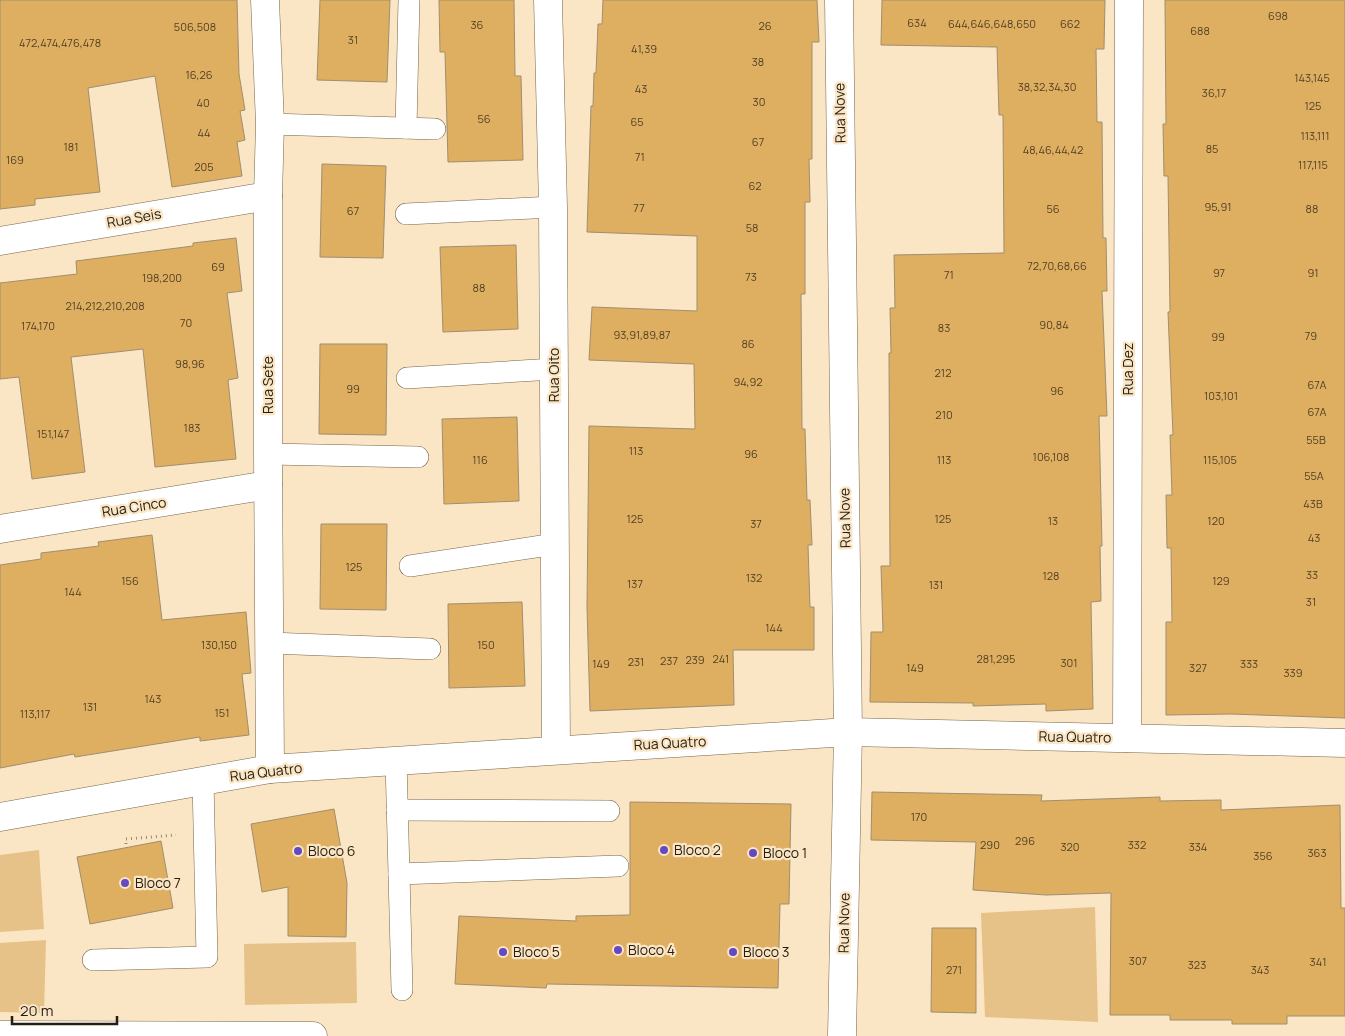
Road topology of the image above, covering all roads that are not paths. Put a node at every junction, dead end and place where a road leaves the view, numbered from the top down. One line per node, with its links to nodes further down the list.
1 (265, 0): 6 (street, Rua Sete)
2 (409, 0): 7 (lane)
3 (548, 0): 10 (street, Rua Oito)
4 (839, 0): 23 (street, Rua Nove)
5 (1129, 0): 24 (street, Rua Dez)
6 (270, 124): 7 (lane); 9 (street, Rua Sete)
7 (406, 128): 8 (lane)
8 (435, 129)
9 (268, 196): 12 (street, Rua Seis); 15 (street, Rua Sete)
10 (553, 207): 11 (lane); 13 (street, Rua Oito)
11 (406, 214)
12 (0, 241)
13 (554, 369): 14 (lane); 19 (street, Rua Oito)
14 (407, 378)
15 (268, 454): 16 (lane); 17 (street, Rua Sete)
16 (418, 457)
17 (268, 485): 18 (street, Rua Cinco); 21 (street, Rua Sete)
18 (0, 529)
19 (555, 544): 20 (lane); 26 (street, Rua Oito)
20 (410, 566)
21 (269, 643): 22 (lane); 28 (street, Rua Sete)
22 (430, 649)
23 (848, 732): 24 (street, Rua Quatro); 26 (street, Rua Quatro); 39 (street, Rua Nove)
24 (1128, 738): 25 (street, Rua Quatro)
25 (1345, 743)
26 (556, 750): 27 (street, Rua Quatro)
27 (396, 761): 28 (street, Rua Quatro); 30 (lane)
28 (270, 769): 29 (street, Rua Quatro)
29 (203, 781): 32 (street, Rua Quatro); 35 (lane)
30 (397, 810): 31 (lane); 34 (lane)
31 (609, 810)
32 (0, 817)
33 (618, 866): 34 (lane)
34 (399, 874): 36 (lane)
35 (93, 960)
36 (402, 990)
37 (0, 1035): 38 (street)
38 (313, 1036)
39 (842, 1036)

